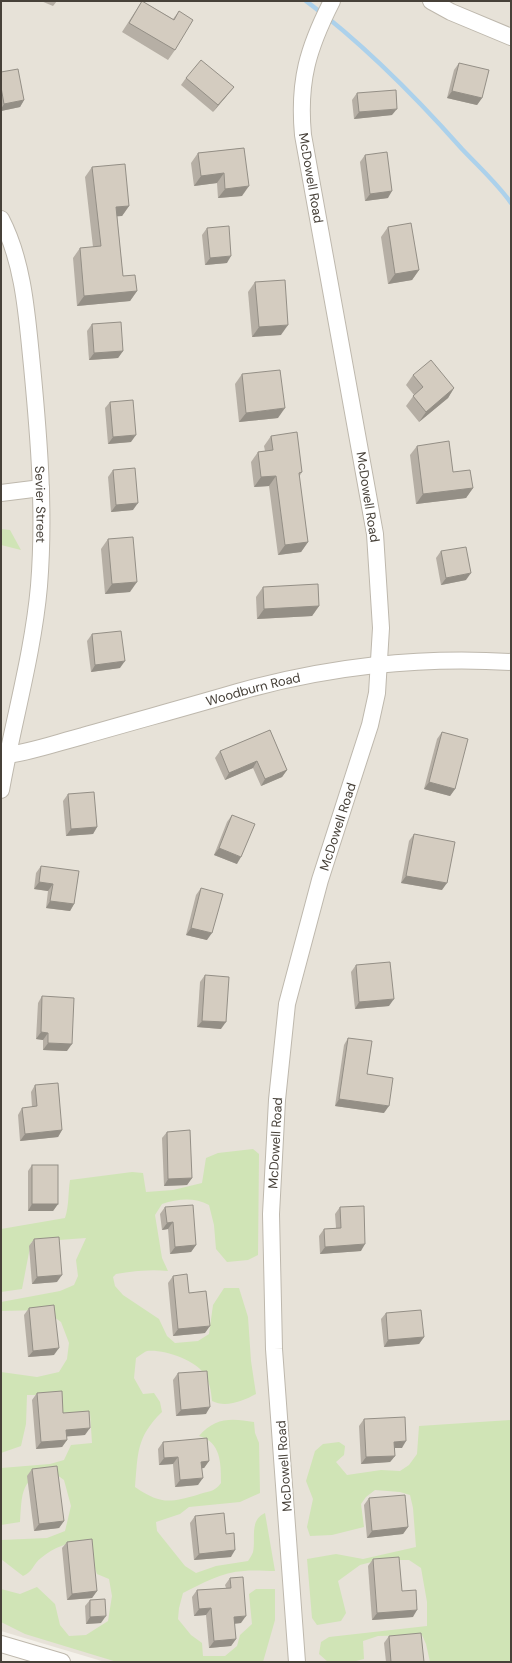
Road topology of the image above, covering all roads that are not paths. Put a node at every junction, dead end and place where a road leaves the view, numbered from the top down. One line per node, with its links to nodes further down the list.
1 (332, 1): 8 (street, McDowell Road)
2 (431, 1): 3 (street)
3 (511, 37)
4 (1, 219): 5 (street, Sevier Street)
5 (41, 488): 6 (street); 9 (street, Sevier Street)
6 (1, 493)
7 (511, 662): 8 (street, Woodburn Road)
8 (379, 665): 9 (street, Woodburn Road); 13 (street, McDowell Road)
9 (4, 756): 10 (street, Sevier Street)
10 (1, 790)
11 (1, 1644): 12 (street)
12 (62, 1662)
13 (297, 1662)

